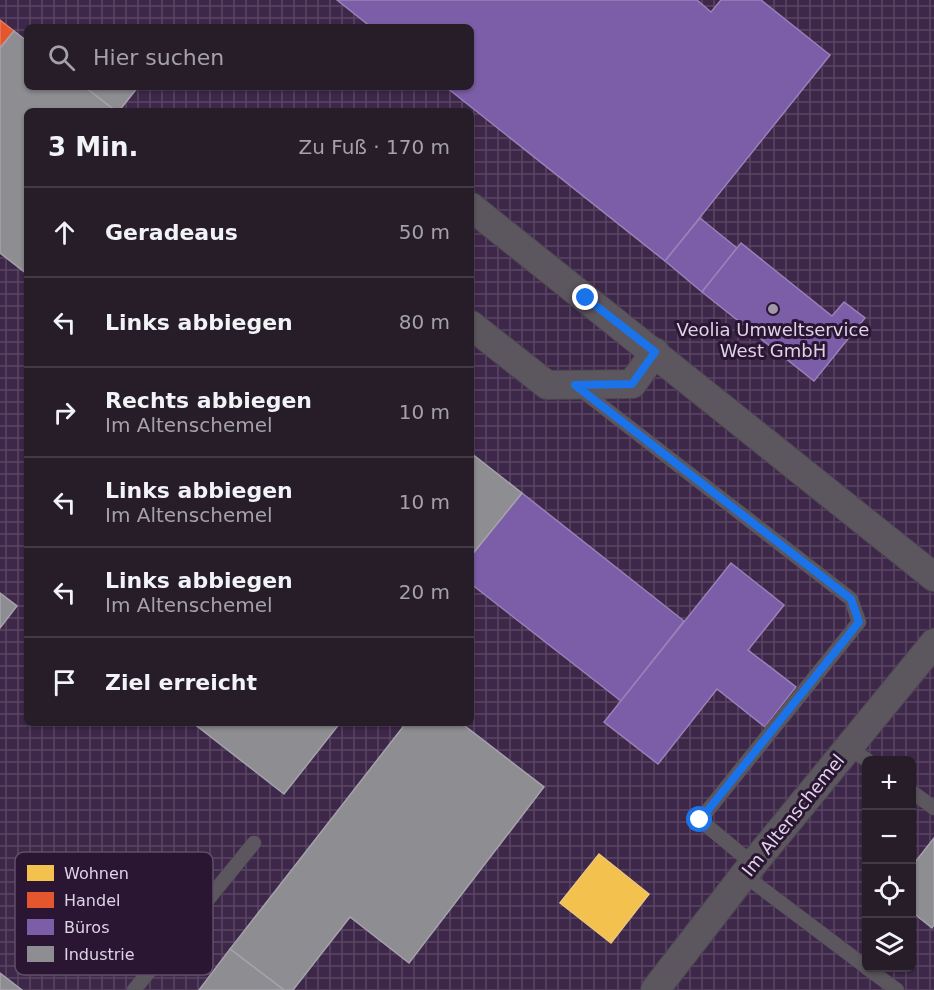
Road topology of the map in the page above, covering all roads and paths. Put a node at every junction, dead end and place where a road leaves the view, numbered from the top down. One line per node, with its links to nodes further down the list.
1 (474, 209): 3 (street)
2 (474, 327): 4 (street)
3 (655, 352): 4 (street); 5 (street)
4 (575, 385): 11 (lane)
5 (934, 576)
6 (934, 643): 7 (street, Im Altenschemel)
7 (857, 754): 11 (street, Im Altenschemel)
8 (916, 795): 9 (lane)
9 (934, 808)
10 (254, 843): 12 (lane)
11 (748, 870): 13 (lane); 17 (street, Im Altenschemel)
12 (213, 893)
13 (862, 963)
14 (874, 972): 18 (lane)
15 (146, 975): 16 (lane)
16 (134, 990)
17 (655, 990)
18 (897, 990)

